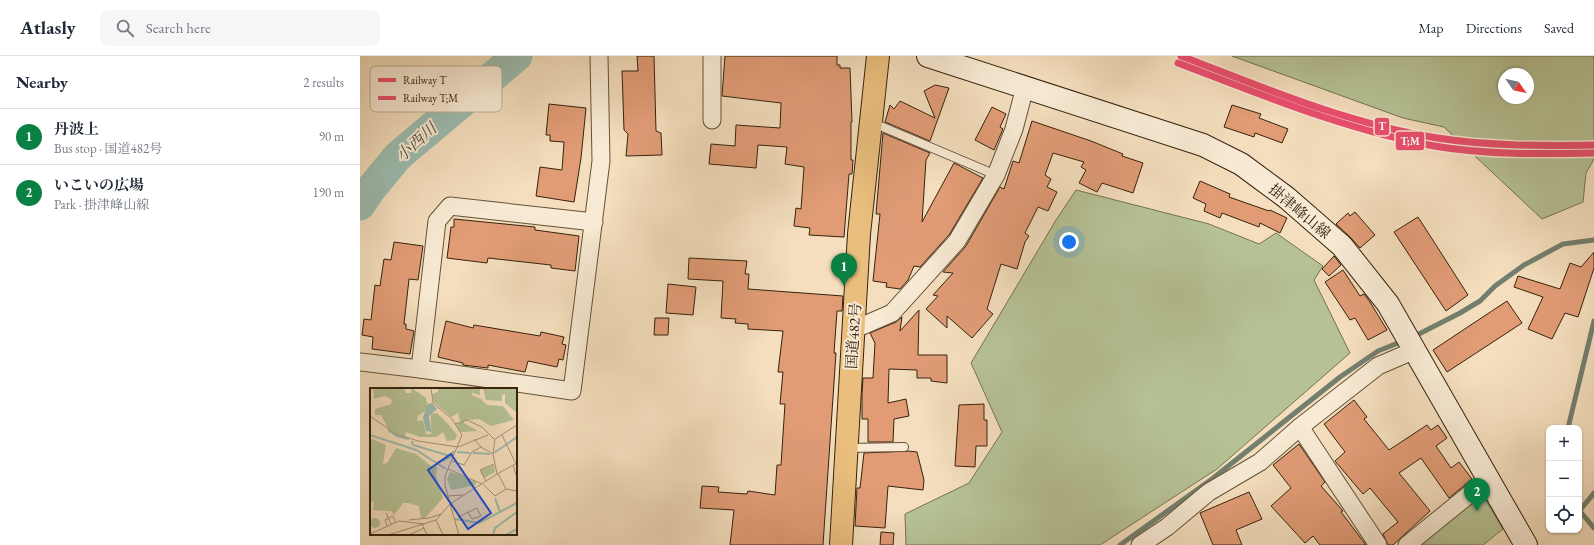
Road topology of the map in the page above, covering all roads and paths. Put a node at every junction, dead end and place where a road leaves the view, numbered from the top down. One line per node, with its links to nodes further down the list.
1 (599, 56): 9 (street)
2 (712, 56): 6 (street)
3 (878, 56): 7 (highway, 国道482号)
4 (928, 56): 5 (main road, 掛津峰山線)
5 (1025, 87): 8 (street); 11 (main road, 掛津峰山線)
6 (712, 120)
7 (871, 122): 8 (lane); 10 (highway, 国道482号)
8 (996, 175): 10 (street)
9 (594, 222): 13 (street); 13 (street)
10 (853, 330): 16 (highway, 国道482号)
11 (1411, 343): 14 (street); 17 (main road, 掛津峰山線)
12 (360, 362): 13 (street)
13 (420, 369)
14 (1300, 427): 19 (street); 20 (street)
15 (904, 447): 16 (lane)
16 (846, 448): 18 (highway, 国道482号)
17 (1488, 480): 21 (street); 22 (main road, 掛津峰山線)
18 (841, 545)
19 (1140, 545)
20 (1378, 545)
21 (1407, 545)
22 (1526, 545)

